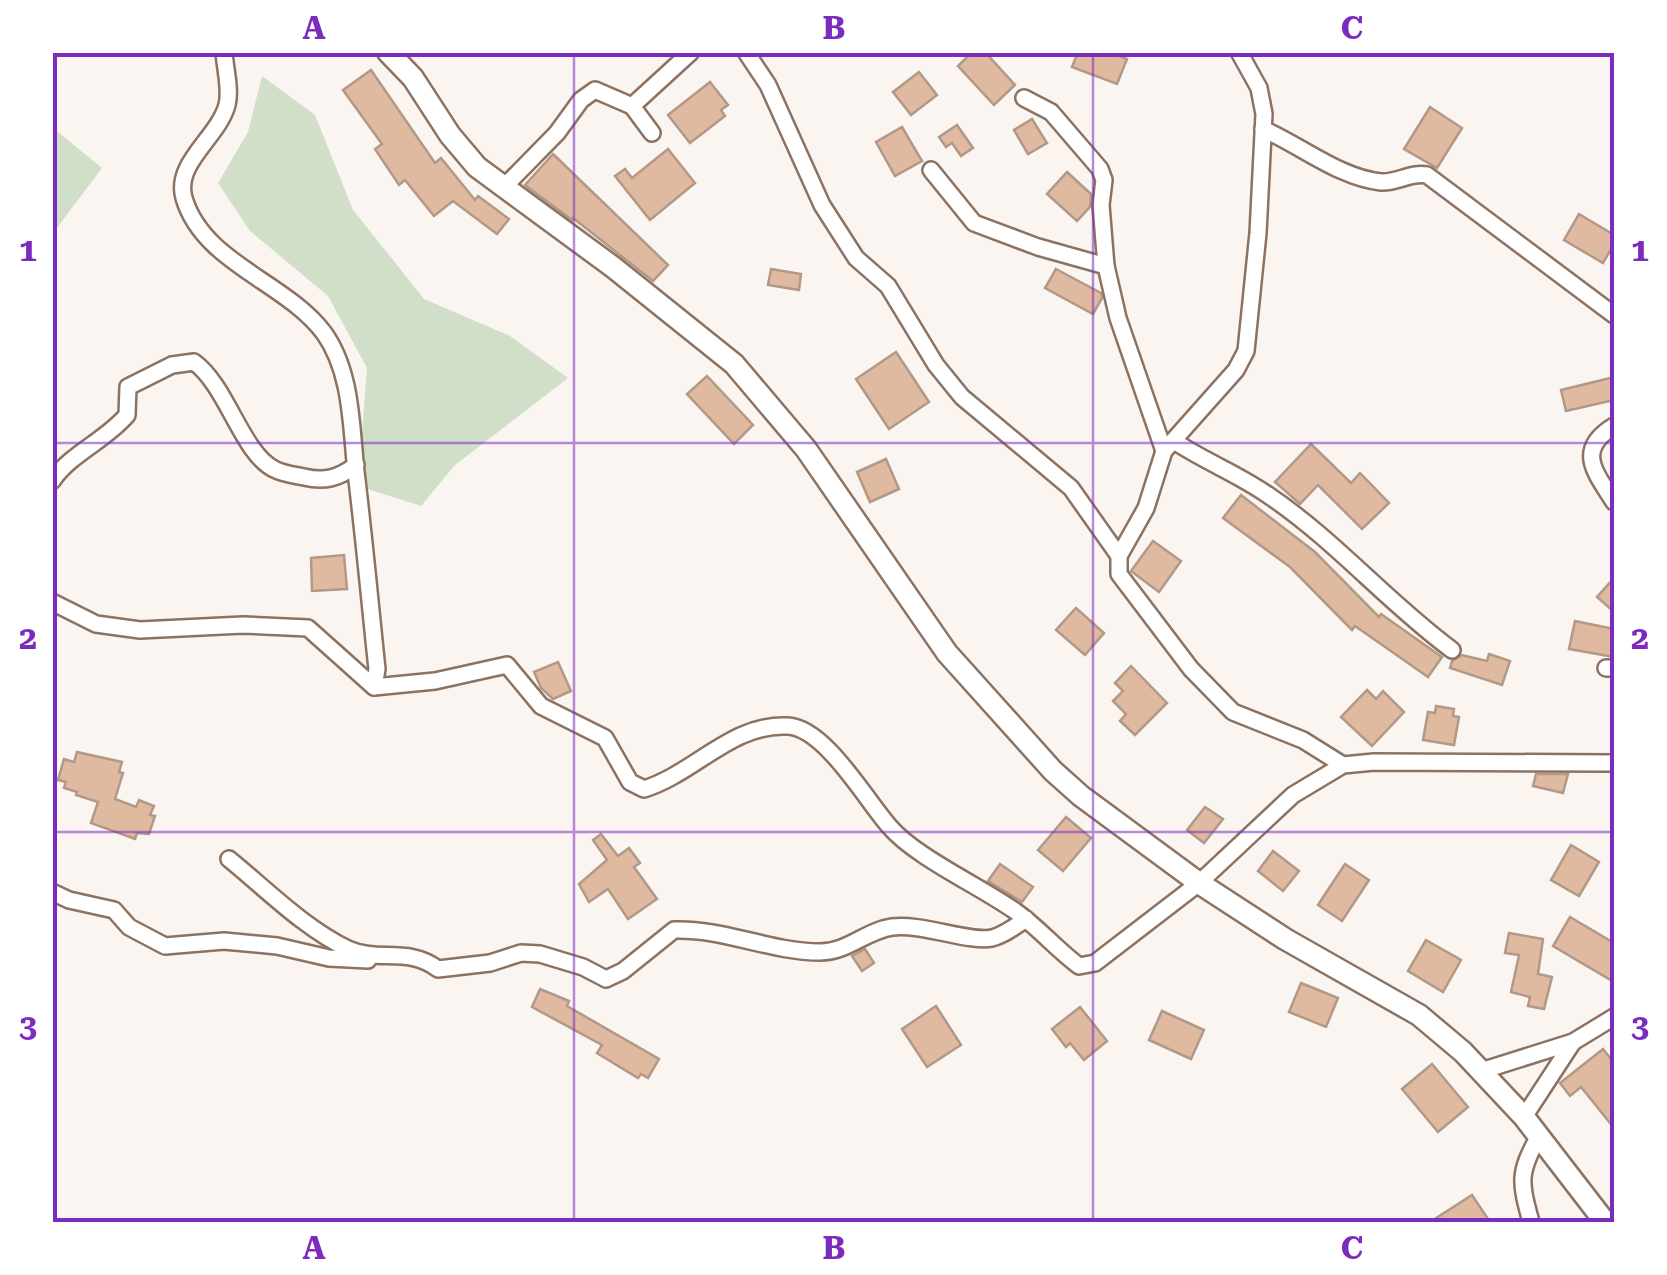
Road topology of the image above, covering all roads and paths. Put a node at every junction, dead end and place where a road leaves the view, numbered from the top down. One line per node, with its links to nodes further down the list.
1 (224, 52): 16 (street)
2 (388, 52): 11 (main road)
3 (746, 52): 19 (street)
4 (1239, 52): 8 (street)
5 (688, 54): 7 (street)
6 (1024, 98): 12 (street)
7 (632, 106): 9 (street); 11 (street)
8 (1264, 129): 13 (street); 15 (street)
9 (652, 134)
10 (931, 170): 12 (street)
11 (504, 187): 26 (main road)
12 (1106, 266): 15 (street)
13 (1614, 315)
14 (1614, 426): 18 (street)
15 (1169, 446): 19 (street); 21 (street)
16 (356, 465): 17 (street); 22 (street)
17 (52, 482)
18 (1614, 502)
19 (1120, 556): 24 (street)
20 (52, 602): 22 (street)
21 (1452, 650)
22 (374, 687): 28 (street)
23 (1614, 763): 24 (street)
24 (1343, 765): 26 (street)
25 (228, 859): 29 (street)
26 (1199, 882): 28 (street); 32 (main road)
27 (52, 892): 29 (street)
28 (1026, 919): 29 (street)
29 (386, 954)
30 (1614, 1017): 31 (street)
31 (1573, 1042): 32 (street); 33 (street)
32 (1480, 1071): 33 (main road)
33 (1524, 1118): 34 (main road)
34 (1539, 1136): 35 (street); 36 (main road)
35 (1531, 1222)
36 (1604, 1222)

